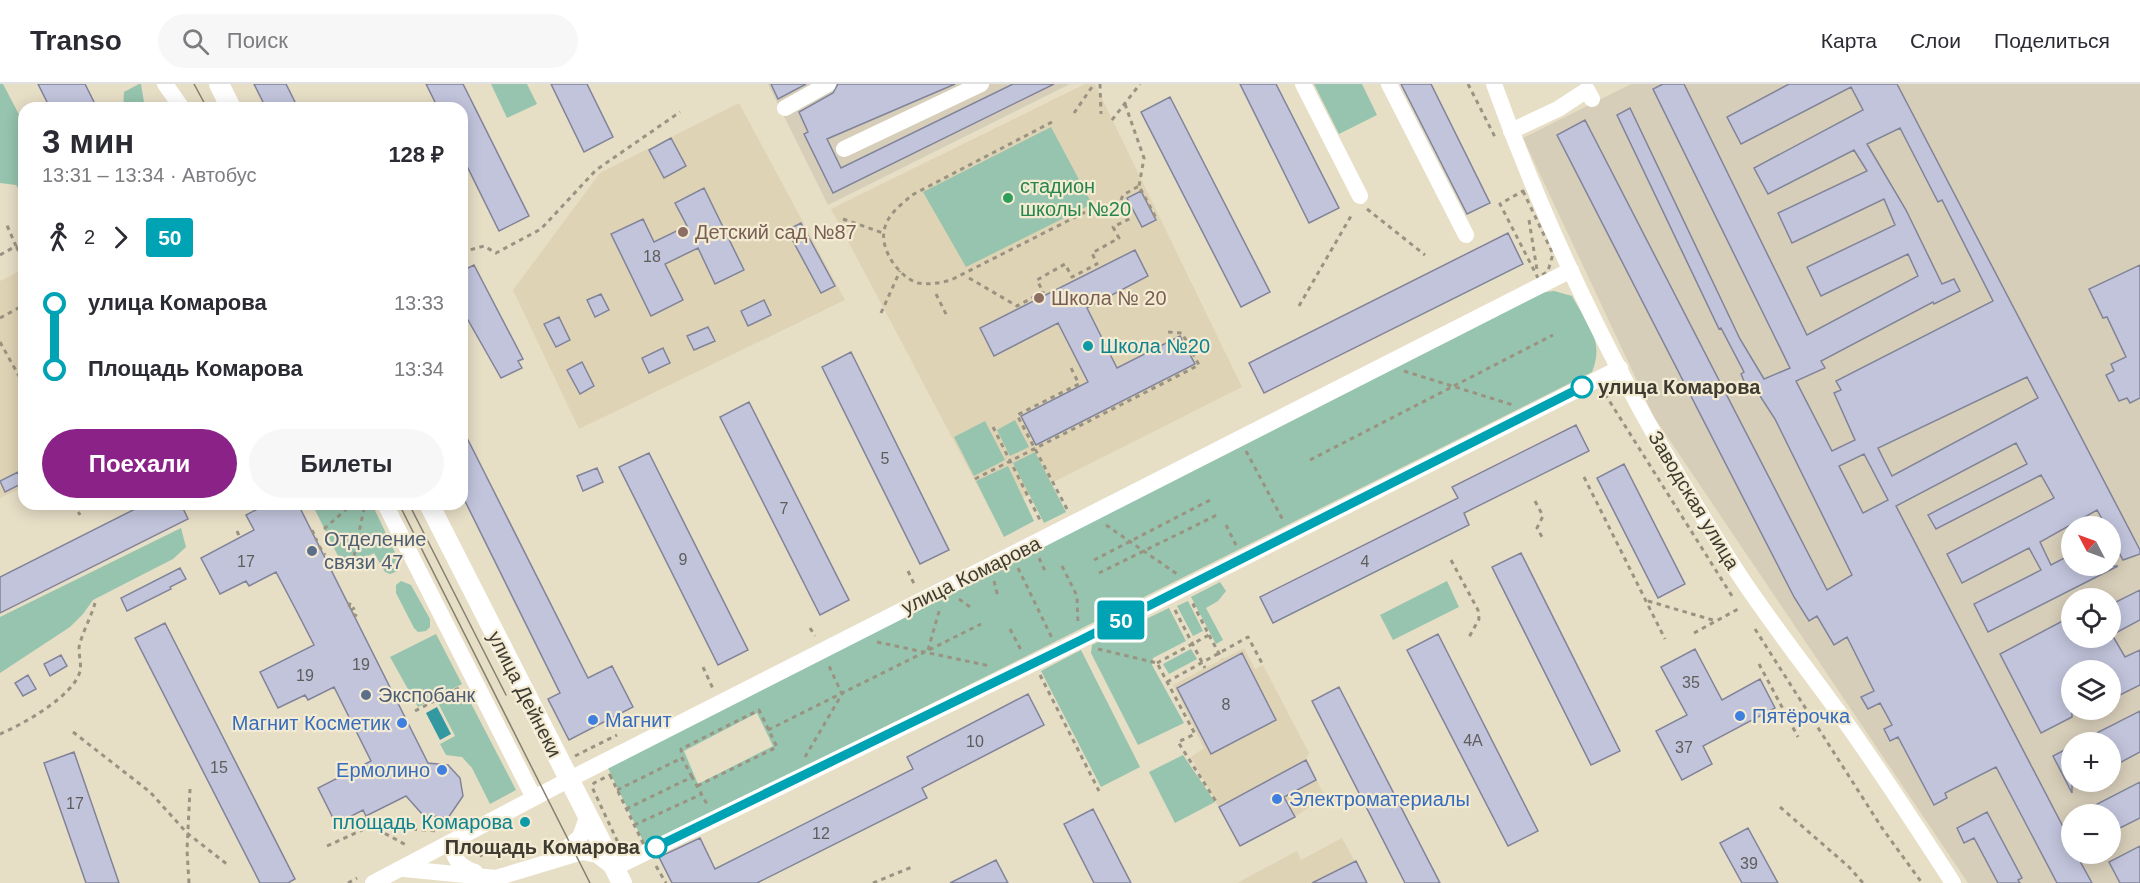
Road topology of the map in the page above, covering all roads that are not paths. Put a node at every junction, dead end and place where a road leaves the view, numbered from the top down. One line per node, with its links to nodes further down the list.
1 (165, 84): 9 (street)
2 (219, 84): 10 (main road)
3 (828, 84): 11 (street)
4 (981, 84): 13 (street)
5 (1303, 84): 14 (street)
6 (1389, 84): 15 (street)
7 (1494, 84): 12 (street, Заводская улица)
8 (1592, 99): 12 (street)
9 (178, 102)
10 (228, 102)
11 (785, 108)
12 (1511, 131): 16 (street, Заводская улица)
13 (844, 149)
14 (1363, 202)
15 (1466, 236)
16 (1571, 270): 17 (street, Заводская улица); 20 (street, улица Комарова)
17 (1620, 368): 26 (street); 29 (street, Заводская улица)
18 (388, 510): 21 (street)
19 (432, 510): 20 (main road, улица Дейнеки)
20 (570, 779): 21 (street, улица Комарова); 22 (main road, улица Дейнеки)
21 (534, 798): 23 (street, улица Комарова)
22 (588, 815): 24 (street); 26 (main road, улица Дейнеки)
23 (450, 835): 25 (street, улица Комарова); 27 (street)
24 (538, 866): 26 (street); 27 (street)
25 (402, 869): 27 (street); 28 (street, улица Комарова)
26 (618, 875)
27 (505, 876)
28 (373, 883)
29 (1953, 883)

